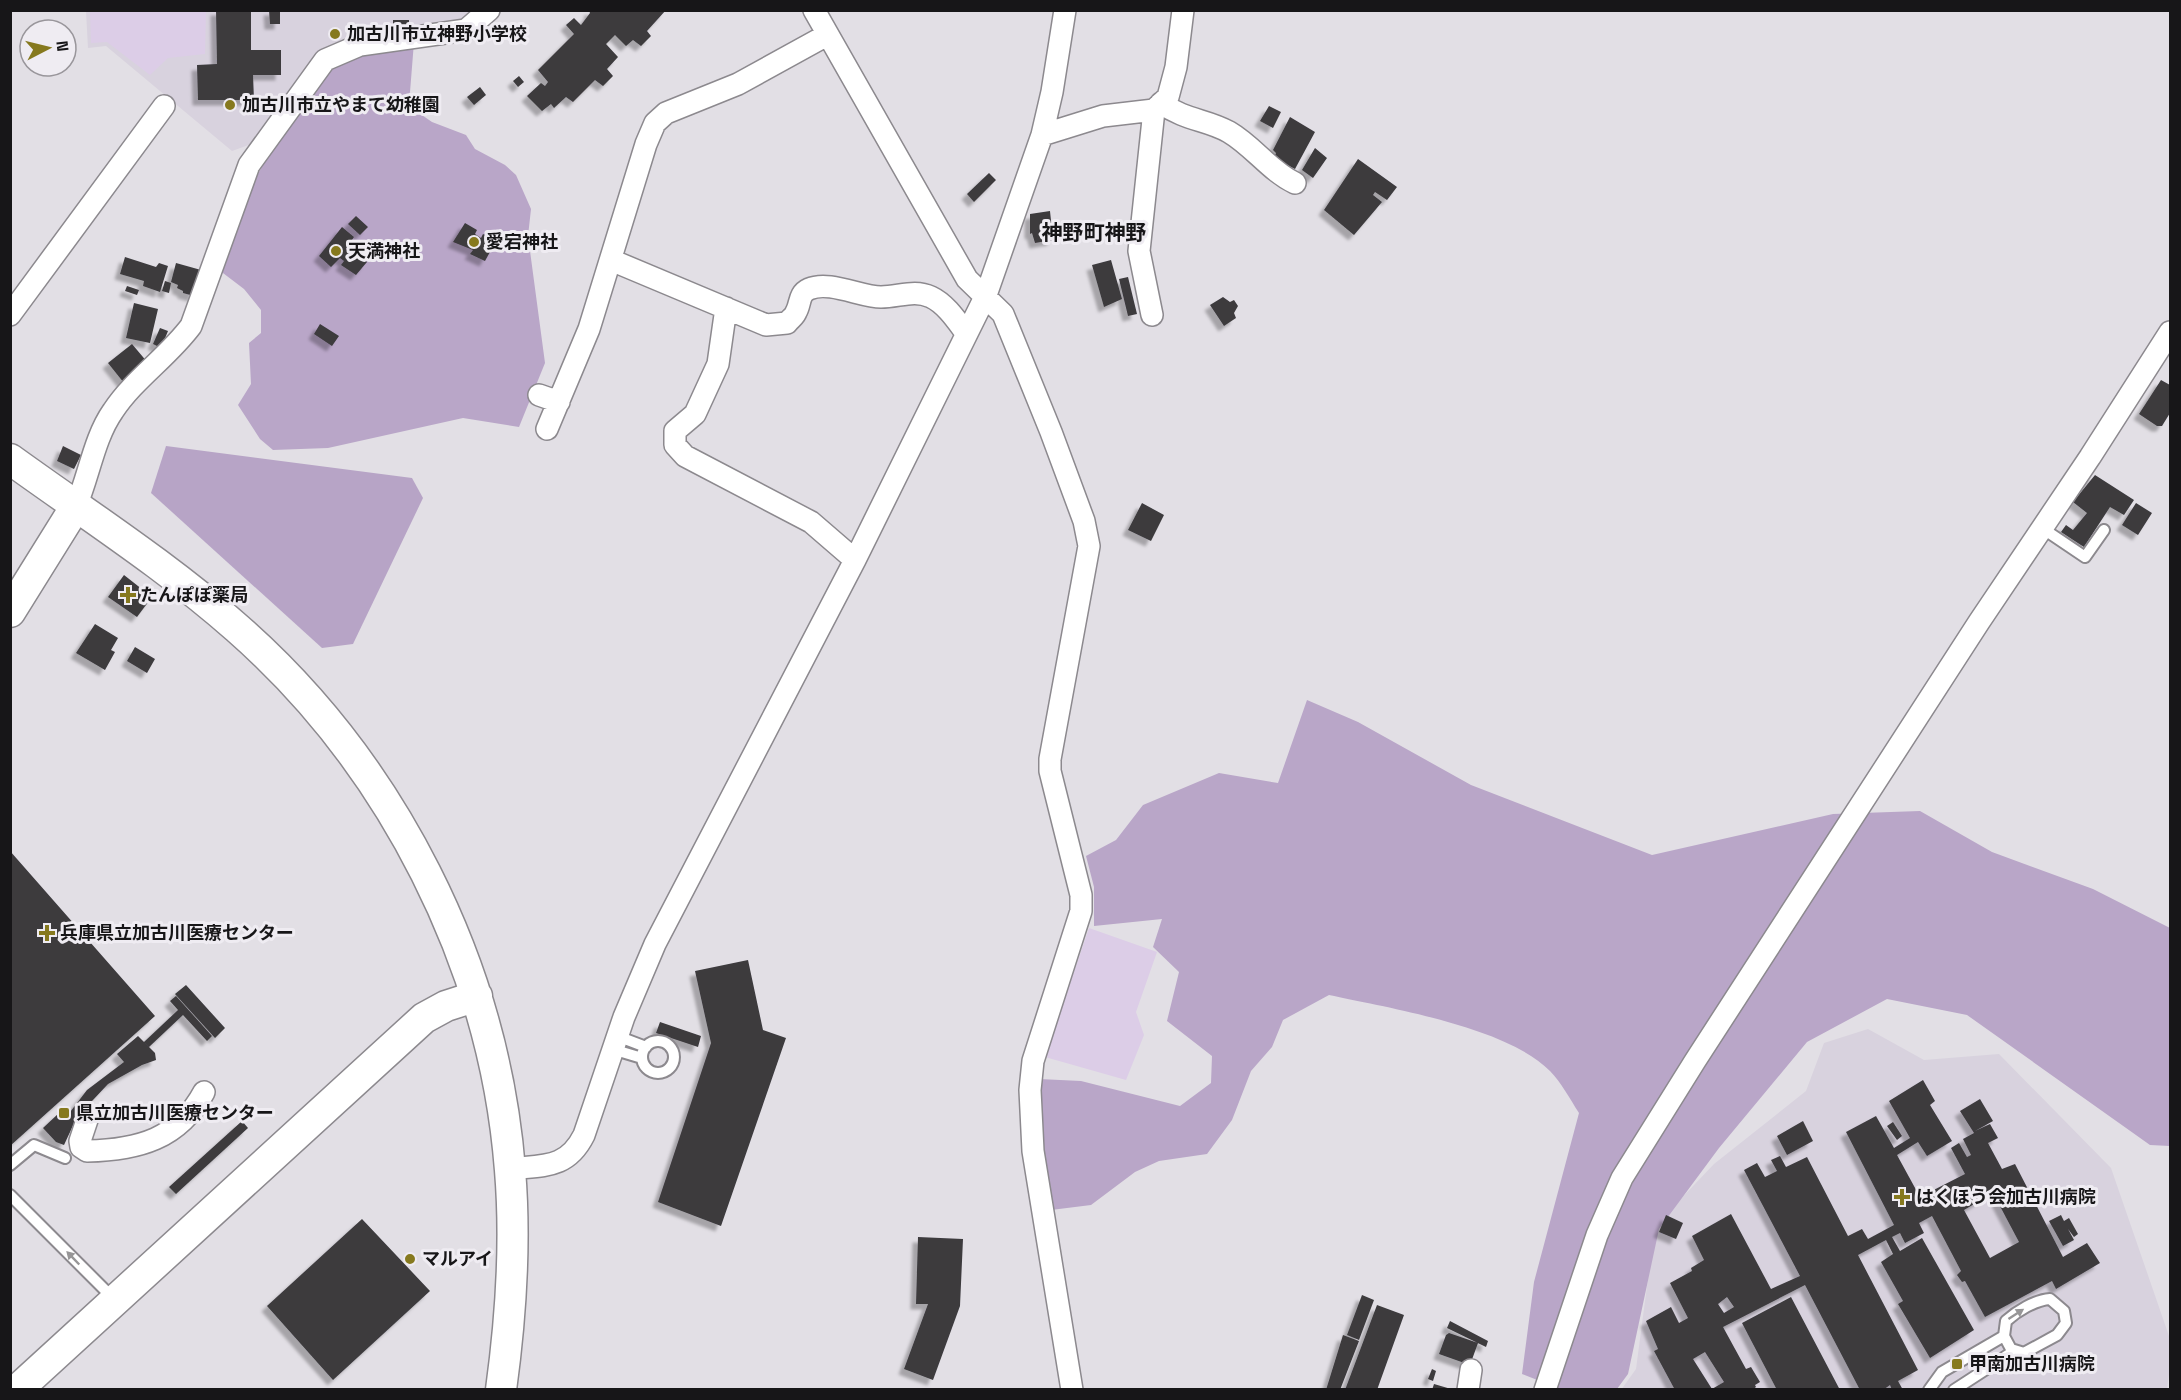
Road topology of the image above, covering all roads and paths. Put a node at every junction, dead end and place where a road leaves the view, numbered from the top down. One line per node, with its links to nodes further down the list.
1 (489, 10): 19 (street)
2 (814, 10): 5 (street)
3 (1065, 10): 8 (street)
4 (1183, 10): 7 (street)
5 (827, 34): 10 (street); 11 (street)
6 (164, 106): 13 (street)
7 (1157, 106): 8 (street); 9 (street); 14 (street)
8 (1042, 135): 11 (street)
9 (1295, 183)
10 (610, 260): 12 (street); 17 (street)
11 (986, 295): 16 (street); 39 (street)
12 (726, 308): 16 (street); 22 (street)
13 (10, 315)
14 (1152, 315)
15 (2170, 332): 20 (street)
16 (966, 333): 22 (street)
17 (547, 429)
18 (10, 459): 19 (street)
19 (76, 506): 23 (street); 24 (street)
20 (2042, 528): 21 (lane); 40 (street)
21 (2104, 530)
22 (855, 560): 25 (street)
23 (11, 610)
24 (477, 996): 32 (street); 34 (street)
25 (615, 1042): 26 (lane); 27 (lane); 32 (street)
26 (646, 1047): 27 (lane); 27 (lane)
27 (642, 1058)
28 (204, 1092): 29 (street)
29 (88, 1117)
30 (65, 1158): 31 (lane)
31 (10, 1165)
32 (510, 1169): 38 (street)
33 (10, 1195): 34 (lane, one-way to 33)
34 (114, 1300): 37 (street)
35 (2004, 1336): 36 (lane); 36 (lane, one-way to 36); 41 (lane)
36 (2014, 1351): 42 (lane)
37 (17, 1389)
38 (501, 1389)
39 (1071, 1389)
40 (1545, 1389)
41 (1929, 1389)
42 (1954, 1389)

